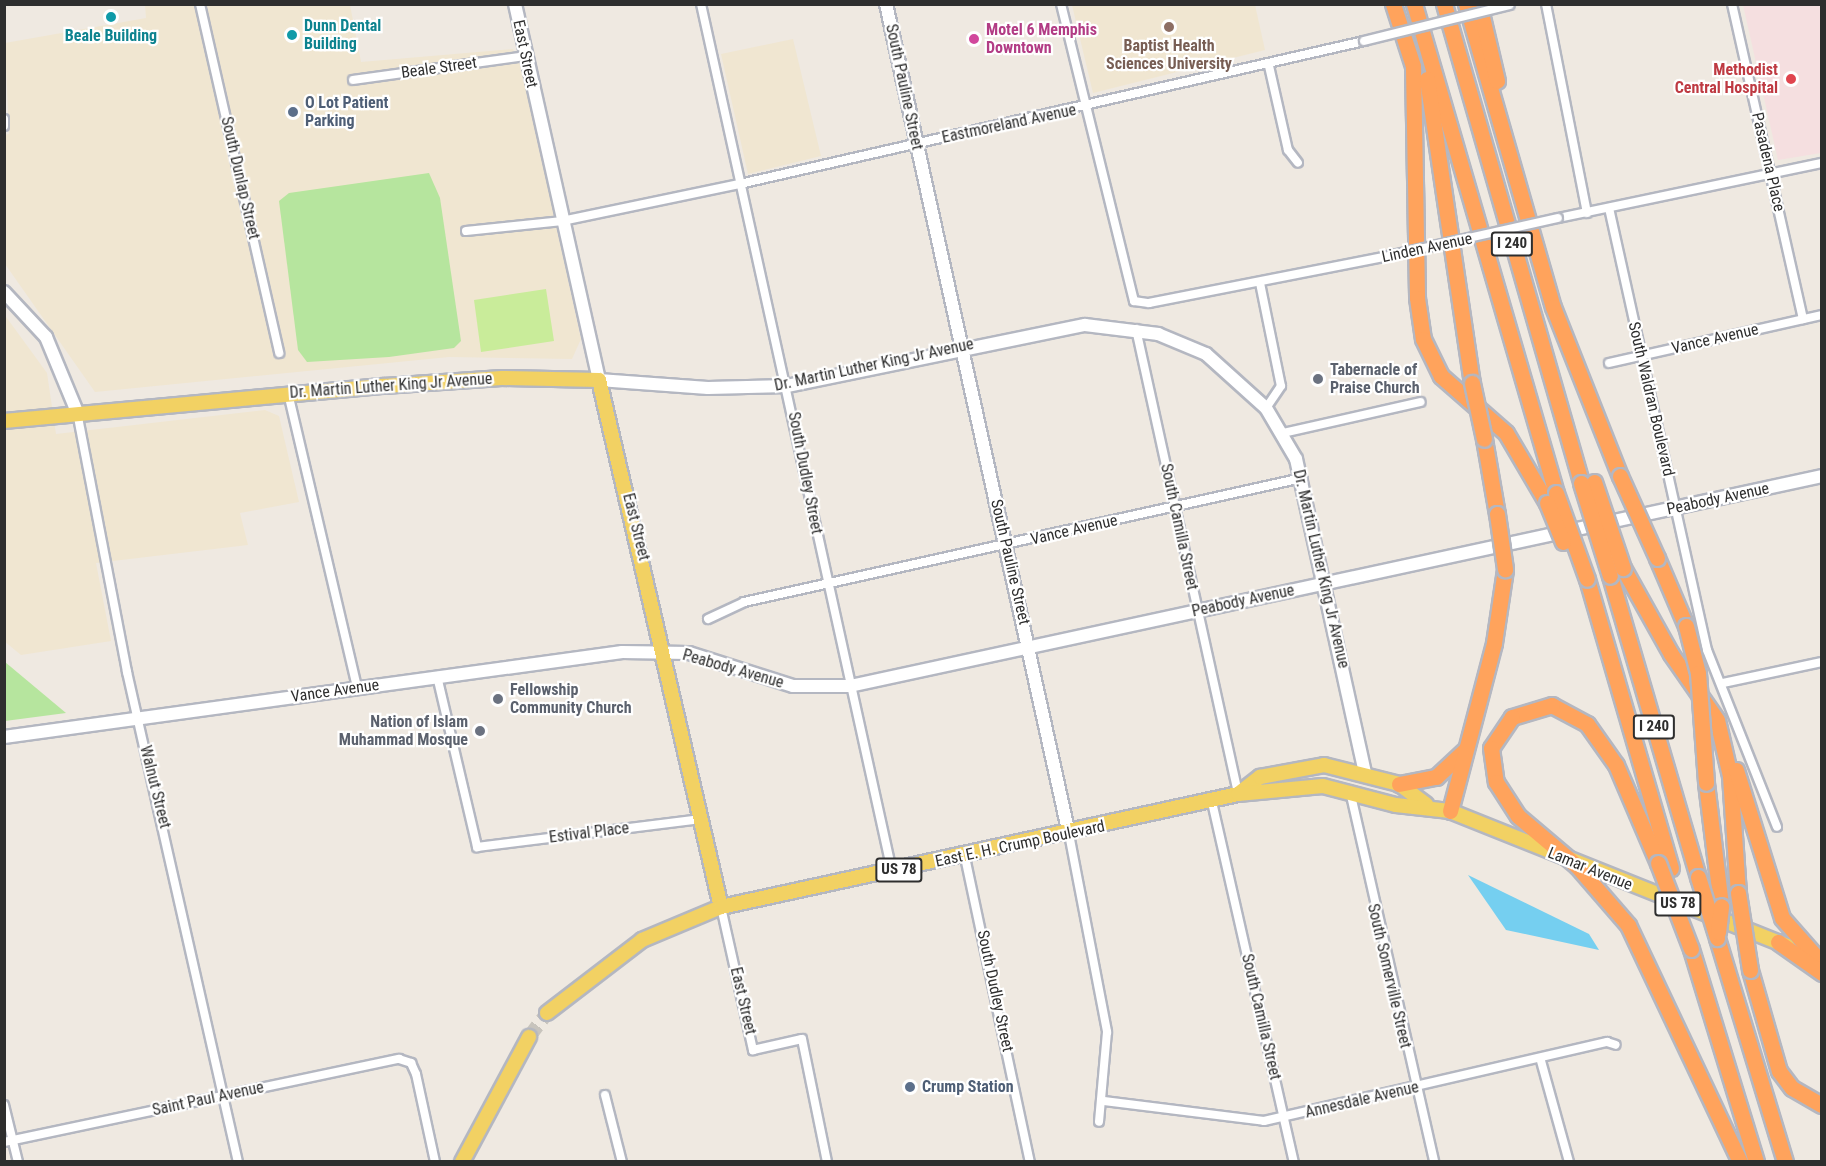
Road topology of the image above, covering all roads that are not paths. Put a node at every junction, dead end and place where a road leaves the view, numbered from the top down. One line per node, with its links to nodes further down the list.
1 (200, 4): 35 (street, South Dunlap Street)
2 (515, 4): 15 (main road, East Street)
3 (701, 4): 24 (street, South Dudley Street)
4 (886, 4): 19 (main road, South Pauline Street)
5 (1061, 4): 18 (street)
6 (1414, 4): 14 (highway, I 240)
7 (1444, 4): 52 (highway, I 240, bridge)
8 (1466, 4): 21 (highway)
9 (1479, 4): 21 (highway)
10 (1546, 4): 26 (street)
11 (1732, 4): 23 (street, Pasadena Place)
12 (1512, 5): 16 (street, Eastmoreland Avenue, bridge)
13 (1394, 6): 48 (highway)
14 (1426, 52): 48 (highway, I 240); 67 (highway, bridge)
15 (526, 56): 17 (street, Beale Street); 27 (main road, East Street)
16 (1269, 66): 18 (street, Eastmoreland Avenue); 20 (street)
17 (353, 80)
18 (1084, 108): 19 (street, Eastmoreland Avenue); 29 (street, Linden Avenue)
19 (916, 144): 24 (street, Eastmoreland Avenue); 34 (main road, South Pauline Street)
20 (1298, 163)
21 (1512, 163): 83 (highway, bridge)
22 (1821, 163): 23 (street, Linden Avenue)
23 (1771, 174): 25 (street, Linden Avenue); 32 (street, Pasadena Place)
24 (744, 183): 27 (street, Eastmoreland Avenue); 39 (street, South Dudley Street)
25 (1610, 208): 26 (street, Linden Avenue); 36 (street, South Waldran Boulevard)
26 (1587, 213): 29 (street, Linden Avenue, bridge)
27 (562, 220): 28 (street, Eastmoreland Avenue); 38 (main road, East Street)
28 (466, 231)
29 (1260, 282): 42 (street)
30 (4, 292): 43 (main road)
31 (1821, 315): 32 (street, Vance Avenue)
32 (1803, 319): 36 (street, Vance Avenue)
33 (1136, 329): 34 (main road, Dr. Martin Luther King Jr Avenue); 42 (main road, Dr. Martin Luther King Jr Avenue); 49 (street, South Camilla Street)
34 (962, 348): 39 (main road, Dr. Martin Luther King Jr Avenue); 51 (main road, South Pauline Street)
35 (279, 353)
36 (1641, 355): 37 (street, Vance Avenue); 50 (street, South Waldran Boulevard)
37 (1609, 363)
38 (599, 380): 39 (main road, Dr. Martin Luther King Jr Avenue); 40 (main road, Dr. Martin Luther King Jr Avenue); 58 (main road, East Street)
39 (787, 386): 54 (street, South Dudley Street)
40 (288, 393): 43 (main road, Dr. Martin Luther King Jr Avenue); 63 (street)
41 (1421, 402): 45 (street)
42 (1266, 408): 45 (main road, Dr. Martin Luther King Jr Avenue)
43 (77, 412): 44 (main road, Dr. Martin Luther King Jr Avenue); 64 (street, Walnut Street)
44 (4, 421)
45 (1283, 433): 47 (main road, Dr. Martin Luther King Jr Avenue)
46 (1821, 476): 50 (main road, Peabody Avenue)
47 (1302, 478): 49 (street, Vance Avenue); 53 (main road, Dr. Martin Luther King Jr Avenue)
48 (1551, 498): 79 (highway, I 240, bridge)
49 (1175, 507): 51 (street, Vance Avenue); 55 (street, South Camilla Street)
50 (1676, 507): 53 (main road, Peabody Avenue); 61 (street, South Waldran Boulevard)
51 (1006, 546): 54 (street, Vance Avenue); 57 (main road, South Pauline Street)
52 (1617, 572): 65 (highway); 83 (highway, I 240, bridge)
53 (1326, 583): 55 (main road, Peabody Avenue); 68 (main road, Dr. Martin Luther King Jr Avenue)
54 (827, 584): 56 (street, Vance Avenue); 62 (street, South Dudley Street)
55 (1197, 611): 57 (main road, Peabody Avenue); 71 (street, South Camilla Street)
56 (708, 619)
57 (1029, 648): 62 (main road, Peabody Avenue); 77 (main road, South Pauline Street)
58 (665, 652): 60 (main road, Vance Avenue); 62 (main road, Peabody Avenue); 75 (main road, East Street)
59 (1821, 663): 61 (street)
60 (437, 676): 63 (main road, Vance Avenue); 75 (street, Estival Place)
61 (1723, 683): 76 (street, South Waldran Boulevard)
62 (850, 686): 81 (street, South Dudley Street)
63 (357, 688): 64 (main road, Vance Avenue)
64 (138, 717): 66 (main road, Vance Avenue); 91 (street, Walnut Street)
65 (1718, 720): 85 (highway); 95 (highway, bridge)
66 (4, 737)
67 (1468, 746): 69 (highway); 74 (highway)
68 (1365, 772): 69 (main road, East E. H. Crump Boulevard / US 78); 71 (main road, East E. H. Crump Boulevard / US 78)
69 (1400, 784): 73 (main road, East E. H. Crump Boulevard / US 78)
70 (1350, 790): 71 (main road, East E. H. Crump Boulevard / US 78); 73 (main road, East E. H. Crump Boulevard / US 78); 90 (street, South Somerville Street)
71 (1238, 794): 72 (main road, East E. H. Crump Boulevard / US 78)
72 (1212, 802): 77 (main road, East E. H. Crump Boulevard / US 78); 96 (street, South Camilla Street)
73 (1426, 804): 74 (main road, Lamar Avenue / US 78)
74 (1450, 811): 80 (main road, Lamar Avenue / US 78)
75 (701, 819): 82 (main road, East Street)
76 (1777, 827)
77 (1069, 834): 78 (main road, East E. H. Crump Boulevard / US 78); 93 (street, South Pauline Street)
78 (965, 857): 81 (main road, East E. H. Crump Boulevard / US 78); 105 (street, South Dudley Street)
79 (1664, 865): 80 (highway); 110 (highway, I 240, bridge)
80 (1577, 866): 84 (main road, Lamar Avenue / US 78); 109 (highway)
81 (892, 871): 82 (main road, East E. H. Crump Boulevard / US 78)
82 (722, 907): 86 (main road, East E. H. Crump Boulevard / US 78); 104 (street, East Street)
83 (1717, 938): 111 (highway, I 240)
84 (1778, 942): 85 (highway)
85 (1820, 964)
86 (547, 1013)
87 (529, 1037): 102 (main road)
88 (1616, 1046): 89 (street, Annesdale Avenue)
89 (1541, 1061): 90 (street, Annesdale Avenue); 108 (street)
90 (1416, 1088): 96 (street, Annesdale Avenue); 107 (street, South Somerville Street)
91 (222, 1095): 98 (street, Saint Paul Avenue); 100 (street, Walnut Street); 101 (street, Saint Paul Avenue)
92 (605, 1095): 103 (street)
93 (1104, 1101): 96 (street, Annesdale Avenue); 97 (street, South Pauline Street)
94 (4, 1105): 98 (street)
95 (1821, 1105)
96 (1284, 1118): 106 (street, South Camilla Street)
97 (1099, 1122)
98 (9, 1141): 99 (street)
99 (18, 1161)
100 (238, 1161)
101 (435, 1161)
102 (462, 1161)
103 (622, 1161)
104 (827, 1161)
105 (1030, 1161)
106 (1294, 1161)
107 (1434, 1161)
108 (1569, 1161)
109 (1740, 1161)
110 (1756, 1161)
111 (1785, 1161)

